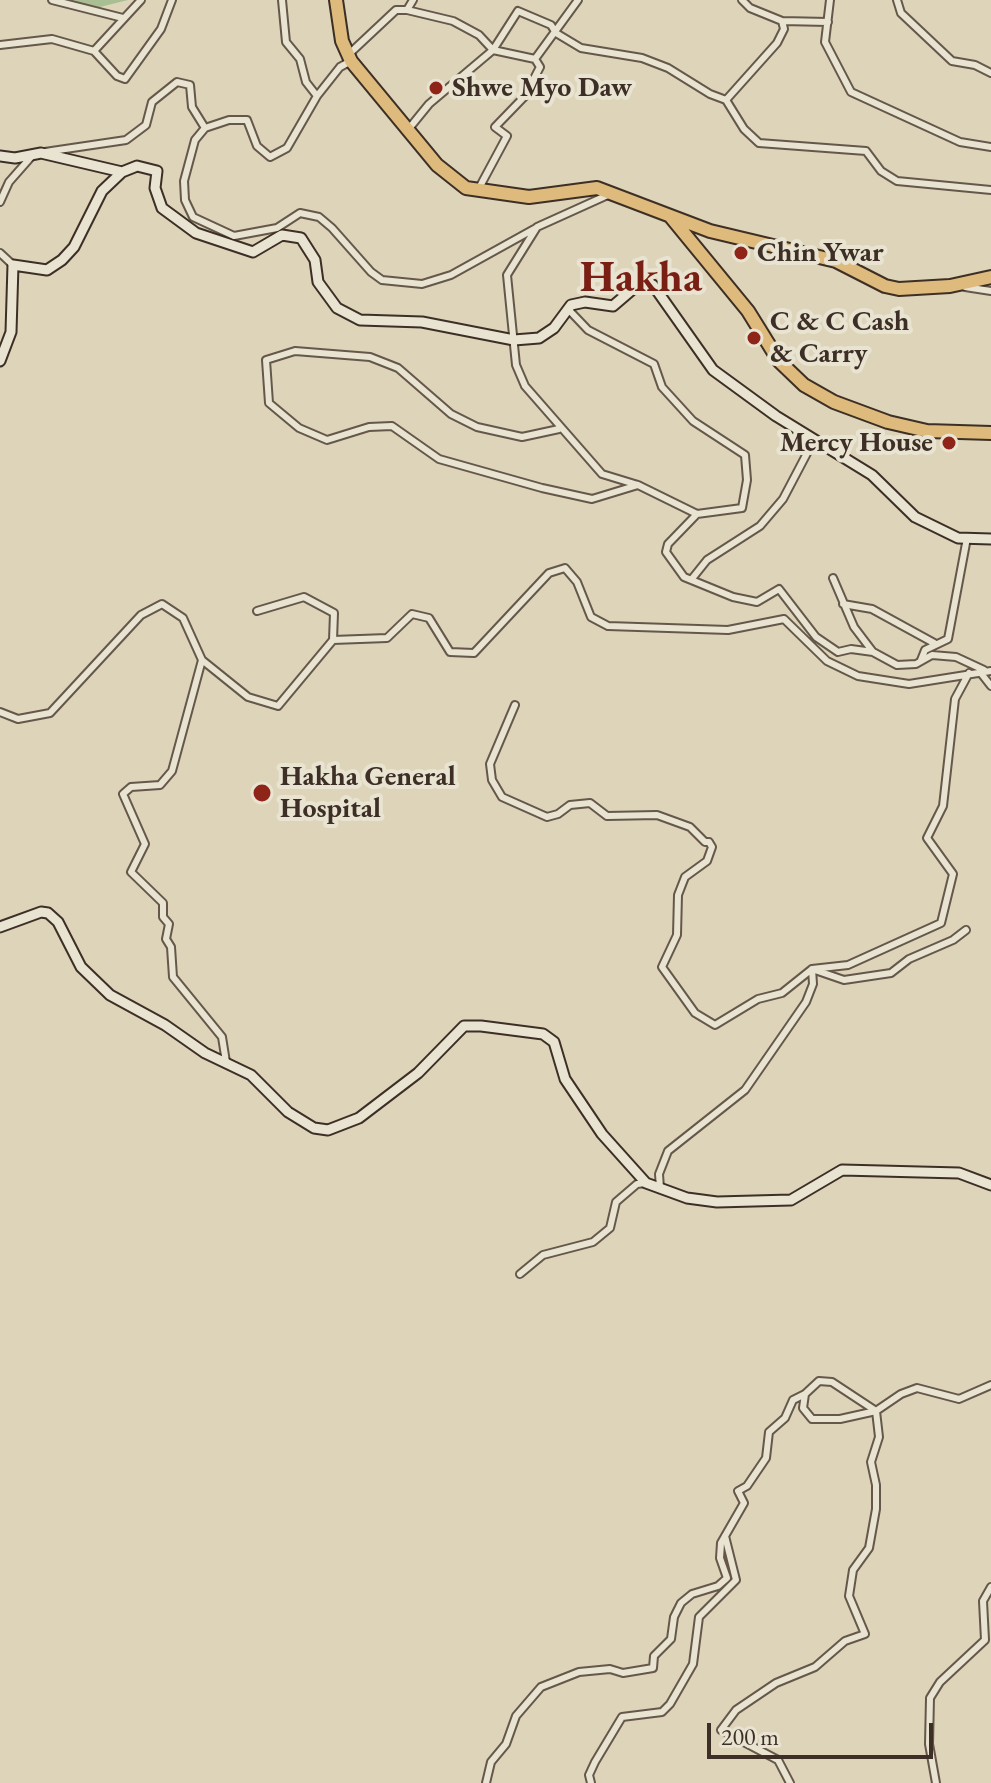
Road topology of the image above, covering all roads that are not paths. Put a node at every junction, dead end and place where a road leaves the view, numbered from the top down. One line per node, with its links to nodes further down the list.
1 (52, 0): 14 (street)
2 (141, 0): 14 (street)
3 (172, 0): 20 (street)
4 (282, 0): 24 (street)
5 (336, 0): 21 (highway)
6 (413, 0): 13 (street)
7 (578, 0): 17 (street)
8 (742, 0): 12 (street)
9 (756, 0): 12 (street)
10 (830, 0): 16 (street)
11 (897, 0): 23 (street)
12 (750, 8): 15 (street)
13 (407, 10): 19 (street); 21 (street)
14 (123, 18): 20 (street)
15 (782, 21): 16 (street); 25 (street)
16 (828, 22): 28 (street)
17 (556, 33): 19 (street); 22 (street); 25 (street)
18 (0, 45): 20 (street)
19 (493, 50): 22 (street); 27 (street)
20 (94, 51)
21 (350, 58): 24 (street); 27 (highway)
22 (535, 59): 35 (street)
23 (991, 73)
24 (317, 96): 26 (street)
25 (726, 100): 34 (street)
26 (205, 128): 30 (street); 39 (street)
27 (407, 131): 35 (highway)
28 (991, 147)
29 (0, 148): 32 (street)
30 (36, 155): 32 (street); 33 (street); 37 (street)
31 (0, 156): 32 (street)
32 (15, 158)
33 (122, 172): 41 (street); 46 (street)
34 (991, 190)
35 (478, 191): 36 (highway)
36 (613, 193): 38 (highway); 39 (street)
37 (0, 202)
38 (668, 213): 43 (highway); 49 (highway)
39 (537, 227): 46 (street)
40 (0, 253): 41 (street)
41 (13, 265): 47 (street)
42 (991, 277): 43 (highway)
43 (950, 286): 44 (street)
44 (991, 291)
45 (568, 309): 46 (street); 50 (street); 52 (street)
46 (514, 340): 48 (street)
47 (0, 361)
48 (559, 429): 51 (street); 51 (street)
49 (989, 431)
50 (814, 440): 53 (street); 56 (street)
51 (638, 485): 52 (street)
52 (697, 514): 56 (street)
53 (967, 538): 54 (street); 60 (street)
54 (991, 539)
55 (833, 578): 57 (street)
56 (691, 580): 61 (street)
57 (843, 604): 60 (street); 61 (street)
58 (257, 611): 59 (street)
59 (333, 640): 62 (street); 65 (street)
60 (934, 643): 63 (street)
61 (873, 652): 63 (street)
62 (202, 660): 68 (street); 72 (street)
63 (920, 661): 64 (street)
64 (986, 671): 65 (street); 66 (street)
65 (969, 673): 71 (street)
66 (991, 686)
67 (515, 705): 71 (street)
68 (0, 712)
69 (3, 928): 72 (street)
70 (966, 930): 71 (street)
71 (812, 969): 75 (street)
72 (227, 1066): 73 (street)
73 (646, 1183): 75 (street); 76 (street)
74 (991, 1185): 75 (street)
75 (660, 1188)
76 (520, 1274)
77 (991, 1385): 79 (street)
78 (805, 1394): 79 (street); 79 (street); 80 (street)
79 (876, 1411): 84 (street)
80 (725, 1536): 82 (street); 83 (street)
81 (991, 1587): 85 (street)
82 (486, 1783)
83 (591, 1783)
84 (790, 1783)
85 (936, 1783)

